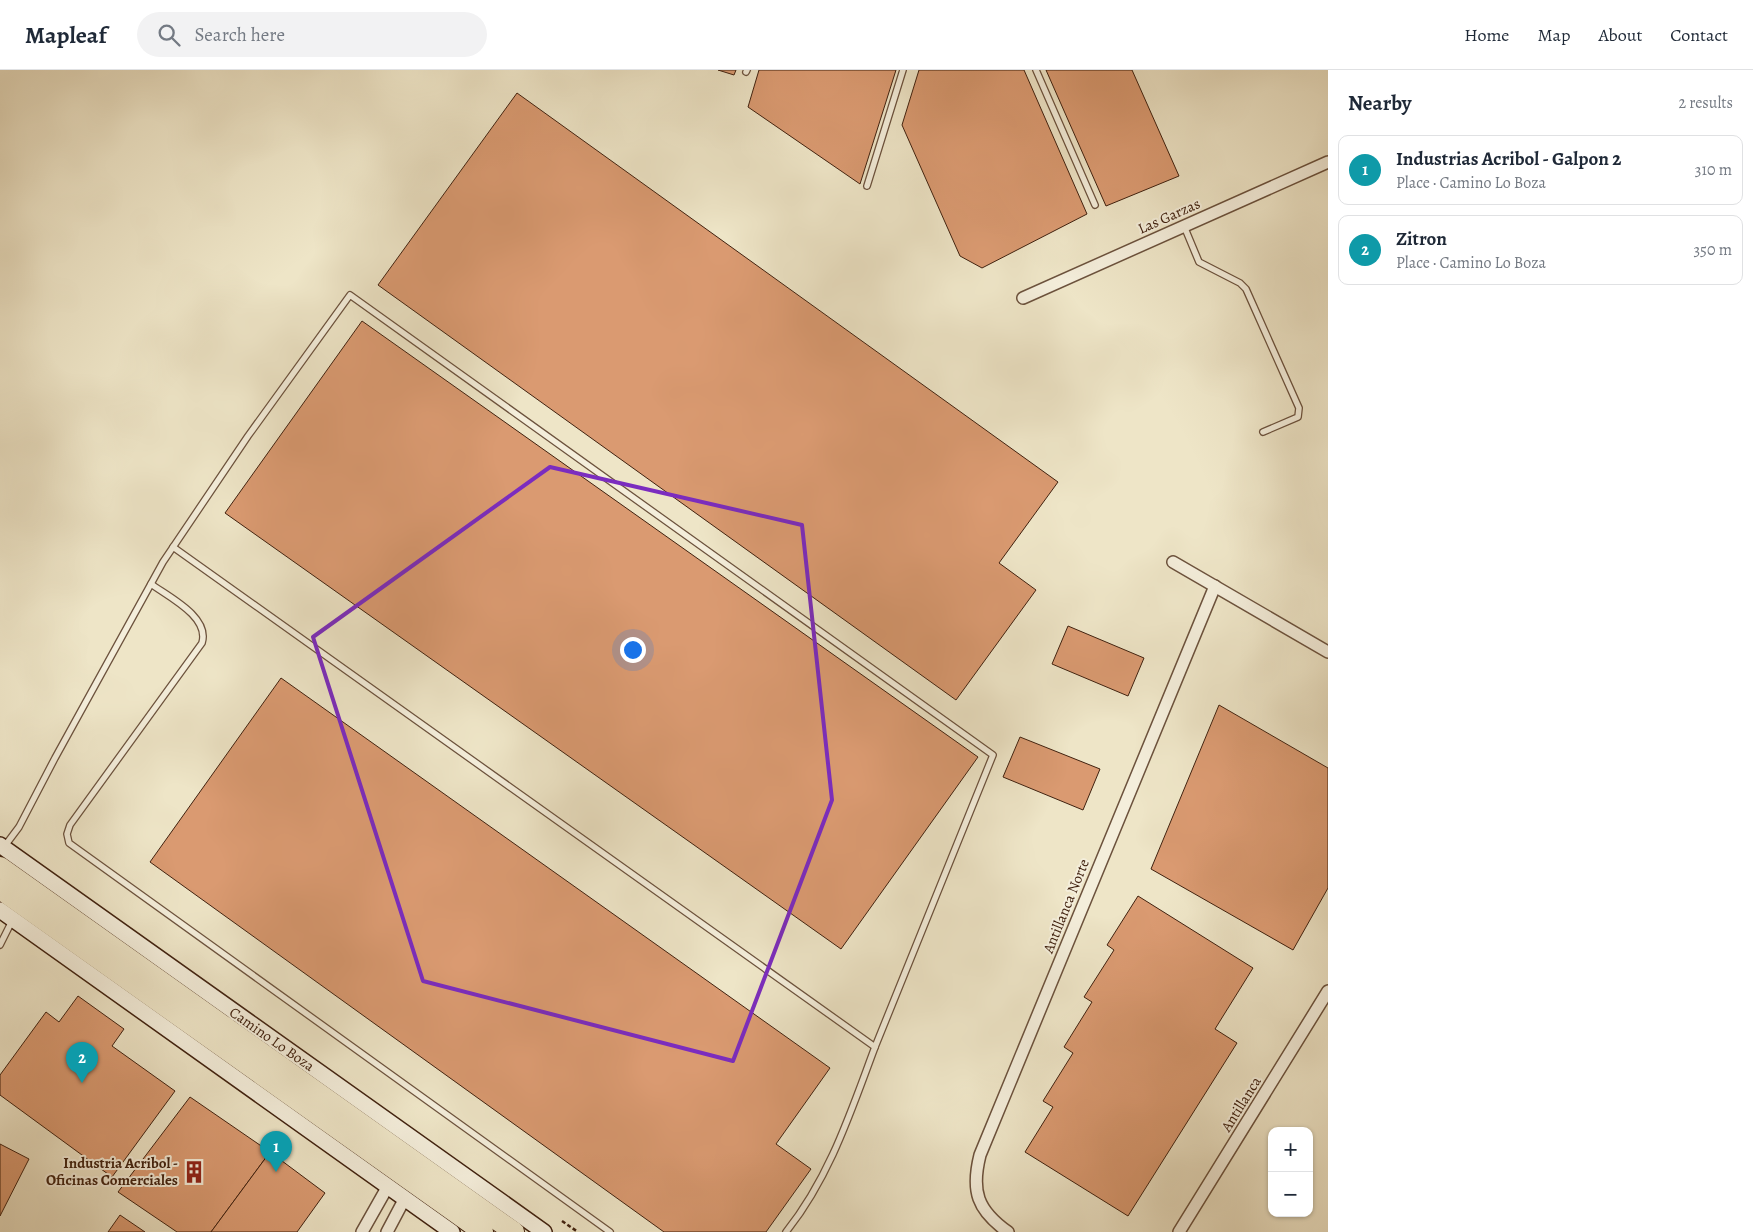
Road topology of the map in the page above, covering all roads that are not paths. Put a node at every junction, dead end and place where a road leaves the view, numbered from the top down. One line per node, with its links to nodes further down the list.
1 (903, 70): 4 (lane)
2 (1036, 70): 5 (lane)
3 (1328, 162): 6 (street, Las Garzas)
4 (867, 186)
5 (1095, 205)
6 (1184, 226): 7 (street, Las Garzas); 8 (lane)
7 (1023, 298)
8 (1263, 432)
9 (173, 547): 11 (lane); 20 (lane); 20 (lane)
10 (1173, 562): 12 (street)
11 (151, 584): 14 (lane); 29 (lane)
12 (1214, 586): 13 (street); 31 (street, Antillanca Norte)
13 (1328, 652)
14 (1, 854): 27 (highway); 28 (street, Camino Lo Boza)
15 (0, 889): 26 (highway)
16 (0, 910): 17 (street)
17 (13, 919): 18 (lane); 21 (street)
18 (0, 946)
19 (1328, 991): 32 (street, Antillanca)
20 (876, 1047): 30 (lane)
21 (388, 1186): 22 (street); 23 (street)
22 (405, 1198): 24 (street); 25 (street)
23 (362, 1232)
24 (387, 1232)
25 (452, 1232)
26 (483, 1232)
27 (514, 1232)
28 (544, 1232)
29 (610, 1232)
30 (786, 1232)
31 (1008, 1232)
32 (1179, 1232)

